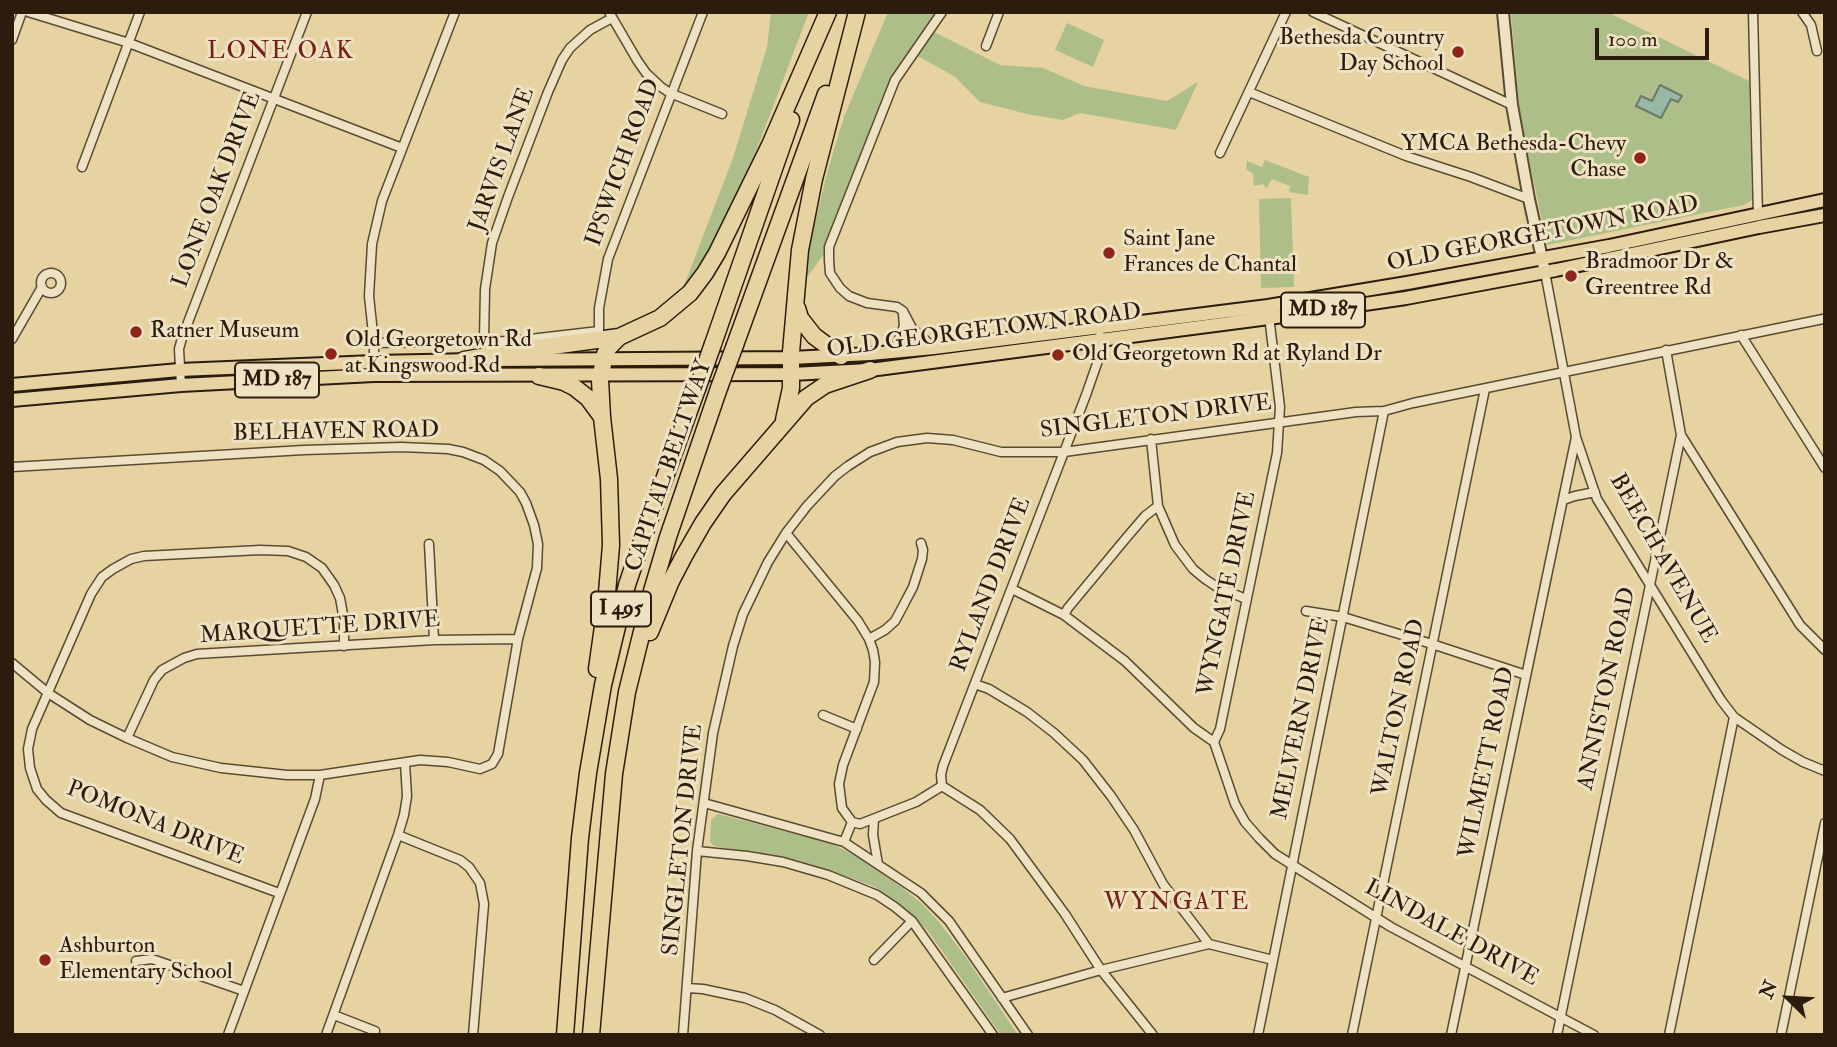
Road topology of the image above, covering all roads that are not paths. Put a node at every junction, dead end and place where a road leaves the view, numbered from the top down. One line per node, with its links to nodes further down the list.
1 (22, 12): 17 (street)
2 (28, 12): 18 (street)
3 (140, 12): 18 (street)
4 (307, 12): 23 (street, LONE OAK DRIVE)
5 (455, 12): 26 (street)
6 (703, 12): 22 (street, IPSWICH ROAD)
7 (829, 12): 41 (highway); 108 (highway, CAPITAL BELTWAY / I 495, bridge)
8 (856, 12): 35 (highway); 96 (highway, CAPITAL BELTWAY / I 495, bridge)
9 (942, 12): 36 (street)
10 (999, 12): 19 (street)
11 (1286, 12): 21 (street)
12 (1313, 12): 24 (street)
13 (1503, 12): 24 (street, BEECH AVENUE)
14 (1753, 12): 32 (street)
15 (1802, 12): 20 (street)
16 (610, 15): 22 (street); 43 (street, JARVIS LANE)
17 (12, 40)
18 (130, 43): 23 (street); 28 (street)
19 (986, 46)
20 (1817, 51)
21 (1249, 92): 27 (street); 29 (street)
22 (670, 93): 25 (street); 43 (street, IPSWICH ROAD)
23 (274, 99): 26 (street); 53 (street, LONE OAK DRIVE)
24 (1512, 105): 29 (street, BEECH AVENUE)
25 (722, 114)
26 (402, 148): 44 (street)
27 (1220, 153)
28 (82, 167)
29 (1529, 199): 33 (street, BEECH AVENUE)
30 (1825, 200): 32 (main road, OLD GEORGETOWN ROAD / MD 187)
31 (1825, 215): 32 (main road, OLD GEORGETOWN ROAD / MD 187)
32 (1759, 220): 33 (main road, OLD GEORGETOWN ROAD / MD 187)
33 (1544, 265): 37 (main road, OLD GEORGETOWN ROAD / MD 187); 55 (street, BEECH AVENUE)
34 (42, 288): 42 (street)
35 (795, 302): 48 (highway); 50 (highway)
36 (903, 312): 45 (street); 47 (street)
37 (1269, 312): 39 (main road, OLD GEORGETOWN ROAD / MD 187); 64 (street, WYNGATE DRIVE)
38 (1823, 318): 40 (street, SINGLETON DRIVE)
39 (1099, 334): 45 (main road, OLD GEORGETOWN ROAD / MD 187); 54 (main road, OLD GEORGETOWN ROAD / MD 187); 68 (street, RYLAND DRIVE)
40 (1741, 335): 46 (street, SINGLETON DRIVE); 70 (street)
41 (619, 337): 49 (highway); 51 (highway)
42 (12, 339)
43 (484, 340): 44 (street)
44 (374, 343): 52 (street)
45 (934, 348): 47 (main road, OLD GEORGETOWN ROAD / MD 187)
46 (1666, 350): 55 (street, SINGLETON DRIVE); 65 (street, ANNISTON ROAD)
47 (894, 352): 48 (main road, OLD GEORGETOWN ROAD / MD 187)
48 (841, 356): 50 (main road, OLD GEORGETOWN ROAD / MD 187)
49 (464, 360): 51 (main road, OLD GEORGETOWN ROAD / MD 187); 52 (main road, OLD GEORGETOWN ROAD / MD 187)
50 (791, 366): 51 (main road, OLD GEORGETOWN ROAD / MD 187); 54 (main road, OLD GEORGETOWN ROAD / MD 187); 63 (highway)
51 (602, 368): 56 (main road, OLD GEORGETOWN ROAD / MD 187); 62 (highway)
52 (374, 369): 53 (main road, OLD GEORGETOWN ROAD / MD 187); 56 (main road, OLD GEORGETOWN ROAD / MD 187); 58 (main road, OLD GEORGETOWN ROAD / MD 187)
53 (179, 370): 57 (main road, OLD GEORGETOWN ROAD / MD 187); 58 (street, LONE OAK DRIVE)
54 (870, 370): 63 (highway)
55 (1564, 371): 59 (street, SINGLETON DRIVE); 66 (street, BEECH AVENUE)
56 (539, 376): 62 (highway)
57 (12, 385)
58 (181, 385): 60 (main road, OLD GEORGETOWN ROAD / MD 187)
59 (1485, 389): 61 (street, SINGLETON DRIVE); 86 (street, WALTON ROAD)
60 (12, 400)
61 (1384, 411): 64 (street, SINGLETON DRIVE); 82 (street, MELVERN DRIVE)
62 (602, 417): 108 (highway)
63 (784, 422): 96 (highway)
64 (1280, 422): 67 (street, SINGLETON DRIVE); 79 (street, WYNGATE DRIVE)
65 (1681, 435): 77 (street, ANNISTON ROAD); 88 (street)
66 (1576, 437): 71 (street, BEECH AVENUE); 72 (street, WILMETT ROAD)
67 (1151, 439): 68 (street, SINGLETON DRIVE); 73 (street)
68 (1064, 452): 74 (street, SINGLETON DRIVE); 78 (street, RYLAND DRIVE)
69 (12, 467): 83 (street, BELHAVEN ROAD)
70 (1825, 468)
71 (1595, 492): 72 (street); 77 (street, BEECH AVENUE)
72 (1563, 500): 90 (street, WILMETT ROAD)
73 (1158, 506): 79 (street); 81 (street)
74 (786, 533): 84 (street); 103 (street, SINGLETON DRIVE)
75 (921, 543): 84 (street)
76 (429, 544): 85 (street)
77 (1649, 585): 94 (street, BEECH AVENUE); 126 (street, ANNISTON ROAD)
78 (1012, 589): 81 (street); 91 (street, RYLAND DRIVE)
79 (1246, 599): 98 (street, WYNGATE DRIVE)
80 (1306, 611): 82 (street)
81 (1064, 615): 98 (street)
82 (1343, 618): 86 (street); 111 (street, MELVERN DRIVE)
83 (518, 639): 85 (street, MARQUETTE DRIVE); 99 (street, BELHAVEN ROAD)
84 (869, 639): 95 (street)
85 (434, 640): 87 (street, MARQUETTE DRIVE)
86 (1433, 644): 90 (street); 114 (street, WALTON ROAD)
87 (344, 646): 92 (street, POMONA DRIVE); 97 (street, MARQUETTE DRIVE)
88 (1825, 650)
89 (12, 663): 92 (street)
90 (1526, 675): 120 (street, WILMETT ROAD)
91 (975, 684): 102 (street, RYLAND DRIVE); 116 (street)
92 (48, 693): 97 (street); 113 (street, POMONA DRIVE)
93 (823, 715): 95 (street)
94 (1734, 717): 100 (street); 143 (street)
95 (857, 729): 105 (street)
96 (620, 734): 132 (highway, CAPITAL BELTWAY / I 495)
97 (127, 738): 101 (street)
98 (1214, 742): 111 (street)
99 (405, 763): 101 (street); 107 (street)
100 (1825, 771)
101 (320, 775): 113 (street)
102 (942, 786): 104 (street); 121 (street)
103 (704, 803): 109 (street); 110 (street, SINGLETON DRIVE)
104 (874, 819): 105 (street); 112 (street)
105 (852, 822): 109 (street)
106 (1825, 823): 144 (street)
107 (398, 835): 125 (street); 130 (street)
108 (580, 838): 131 (highway, CAPITAL BELTWAY / I 495)
109 (844, 842): 112 (street)
110 (697, 851): 115 (street); 122 (street, SINGLETON DRIVE)
111 (1291, 863): 114 (street, LINDALE DRIVE); 118 (street, MELVERN DRIVE)
112 (878, 864): 124 (street)
113 (279, 893): 123 (street)
114 (1376, 917): 120 (street, LINDALE DRIVE); 139 (street, WALTON ROAD)
115 (912, 921): 117 (street); 135 (street)
116 (1209, 944): 118 (street); 121 (street)
117 (874, 960)
118 (1273, 960): 138 (street, MELVERN DRIVE)
119 (136, 961): 123 (street)
120 (1465, 967): 126 (street, LINDALE DRIVE); 140 (street, WILMETT ROAD)
121 (1101, 970): 124 (street); 137 (street)
122 (687, 988): 133 (street, SINGLETON DRIVE); 134 (street)
123 (244, 991): 128 (street)
124 (1002, 998): 136 (street)
125 (334, 1015): 127 (street); 129 (street)
126 (1561, 1017): 141 (street, ANNISTON ROAD); 142 (street, LINDALE DRIVE)
127 (375, 1031)
128 (228, 1035)
129 (326, 1035)
130 (473, 1035)
131 (565, 1035)
132 (591, 1035)
133 (683, 1035)
134 (820, 1035)
135 (993, 1035)
136 (1028, 1035)
137 (1153, 1035)
138 (1258, 1035)
139 (1352, 1035)
140 (1451, 1035)
141 (1557, 1035)
142 (1594, 1035)
143 (1669, 1035)
144 (1781, 1035)

